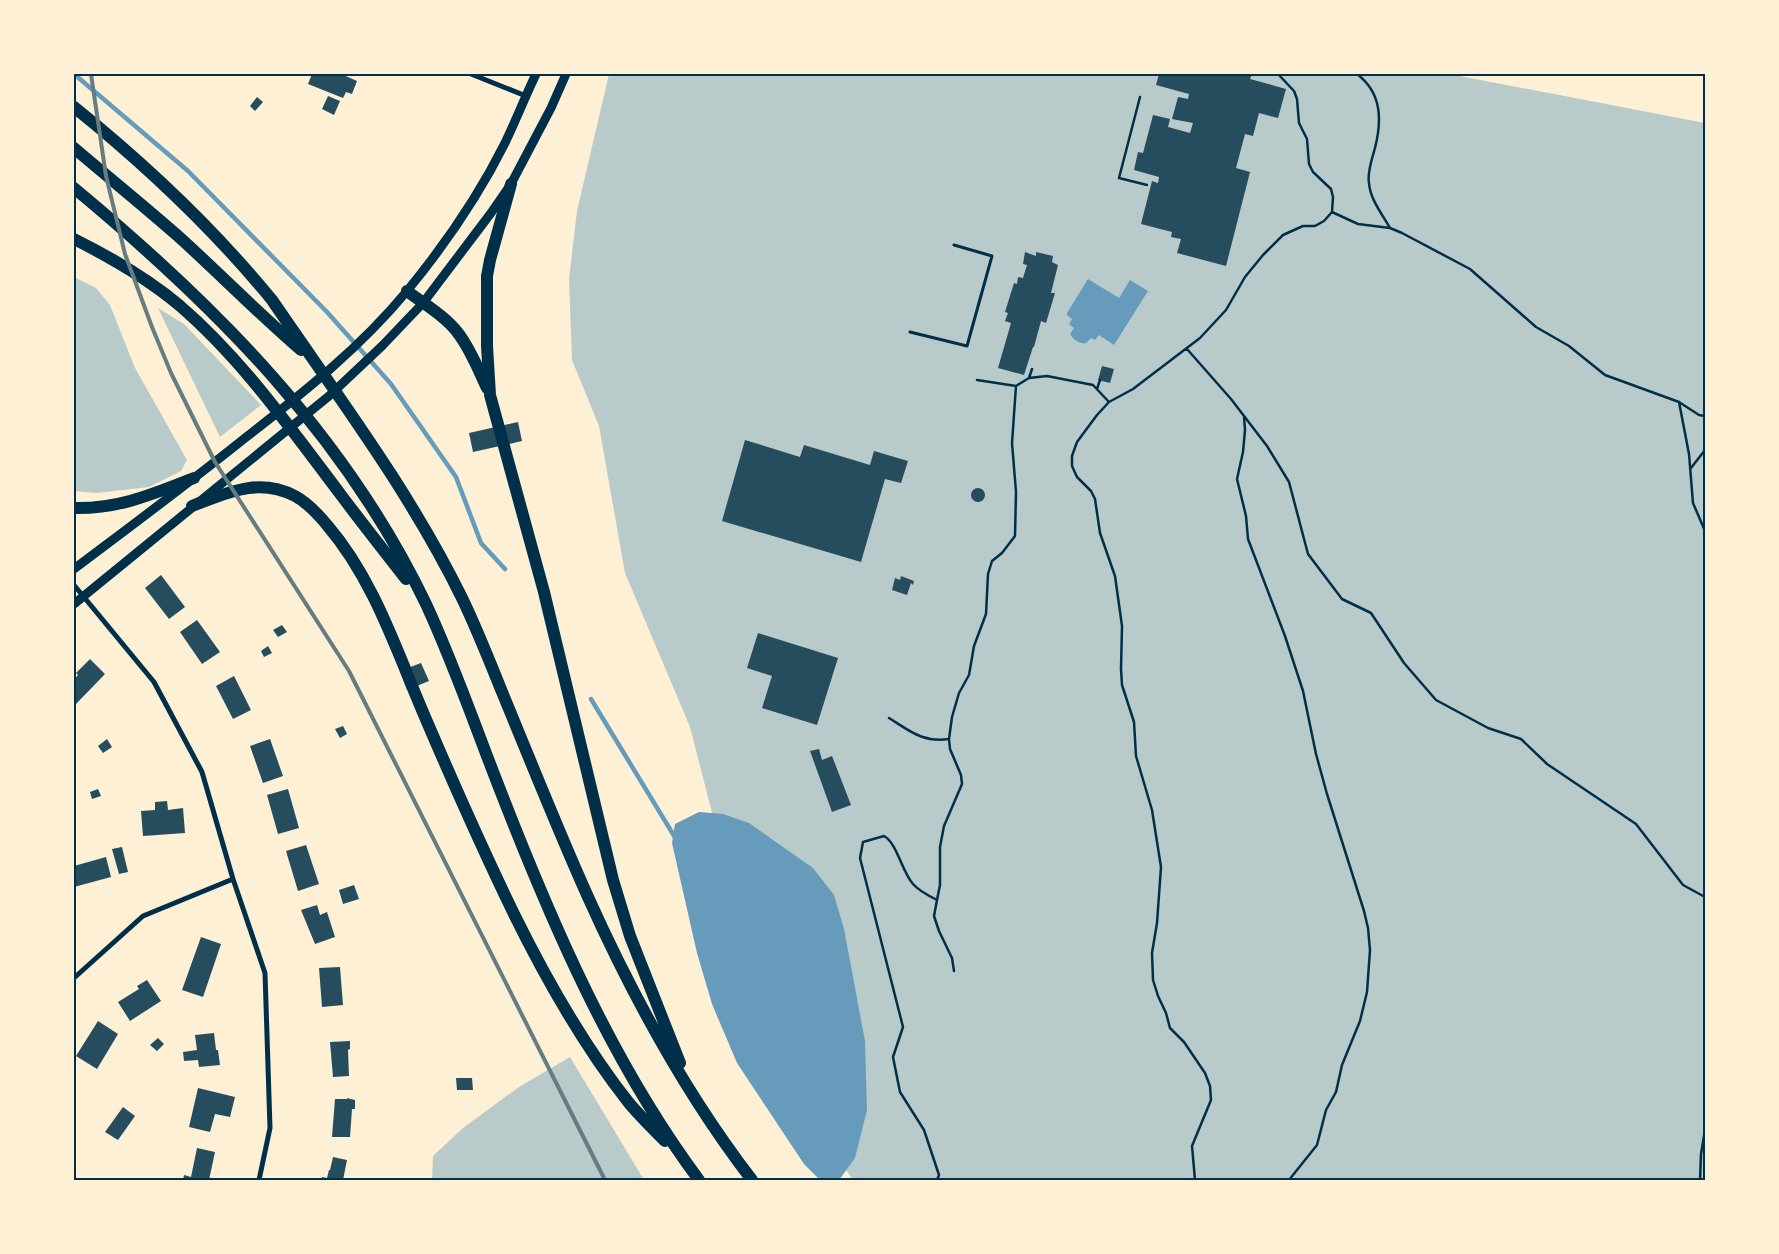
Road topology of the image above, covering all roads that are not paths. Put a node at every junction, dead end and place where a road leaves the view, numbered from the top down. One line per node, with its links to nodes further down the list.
1 (472, 74): 4 (street)
2 (536, 74): 4 (main road)
3 (566, 74): 7 (main road)
4 (526, 96): 11 (main road)
5 (74, 107): 14 (highway)
6 (74, 148): 14 (highway)
7 (511, 184): 12 (main road); 15 (highway)
8 (74, 188): 23 (highway)
9 (74, 239): 23 (highway)
10 (954, 245): 13 (lane)
11 (407, 290): 12 (highway); 16 (main road)
12 (423, 303): 15 (highway); 17 (main road)
13 (910, 332)
14 (316, 364): 26 (highway)
15 (490, 395): 26 (highway)
16 (194, 478): 18 (highway); 19 (main road)
17 (192, 506): 21 (main road); 27 (highway)
18 (74, 508)
19 (74, 569)
20 (74, 585): 21 (street)
21 (83, 596): 22 (main road); 24 (street)
22 (74, 604)
23 (426, 604): 27 (highway)
24 (232, 879): 25 (street); 28 (street)
25 (74, 978)
26 (692, 1096): 30 (highway)
27 (692, 1170): 29 (highway)
28 (259, 1180)
29 (699, 1180)
30 (752, 1180)

